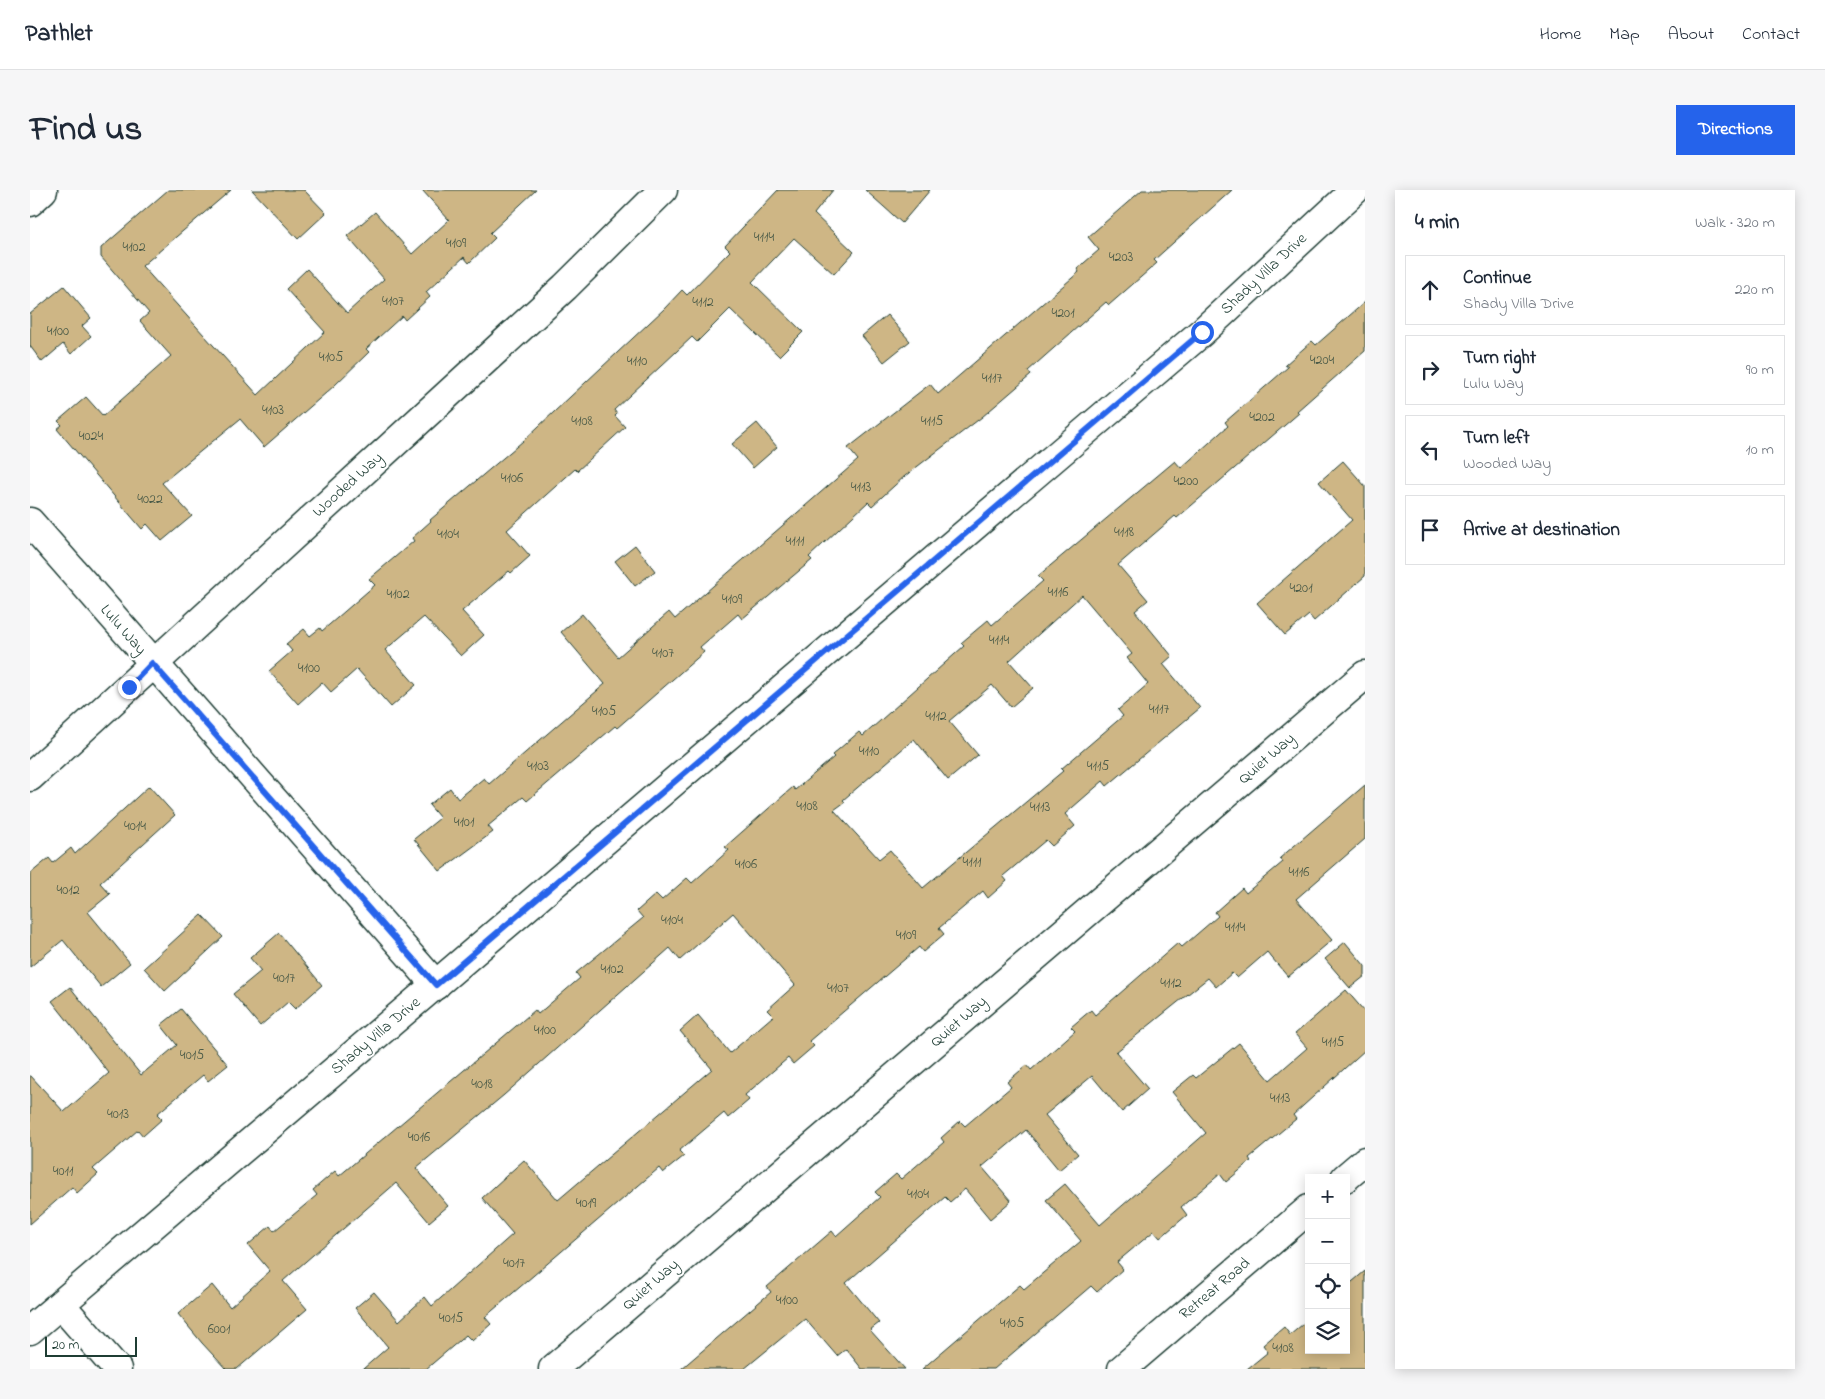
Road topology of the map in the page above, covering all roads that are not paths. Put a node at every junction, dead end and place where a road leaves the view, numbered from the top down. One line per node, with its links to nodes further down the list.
1 (43, 190): 4 (street)
2 (662, 190): 6 (street, Wooded Way)
3 (1354, 190): 9 (street, Shady Villa Drive)
4 (30, 202)
5 (30, 522): 6 (street, Lulu Way)
6 (152, 663): 8 (street, Wooded Way); 9 (street, Lulu Way)
7 (1365, 675): 16 (street, Quiet Way)
8 (30, 777)
9 (436, 985): 13 (street, Shady Villa Drive)
10 (1365, 1161): 11 (street)
11 (1350, 1174)
12 (1305, 1212): 17 (street, Retreat Road)
13 (60, 1305): 14 (street, Shady Villa Drive); 15 (street)
14 (30, 1330)
15 (117, 1369)
16 (553, 1369)
17 (1122, 1369)

